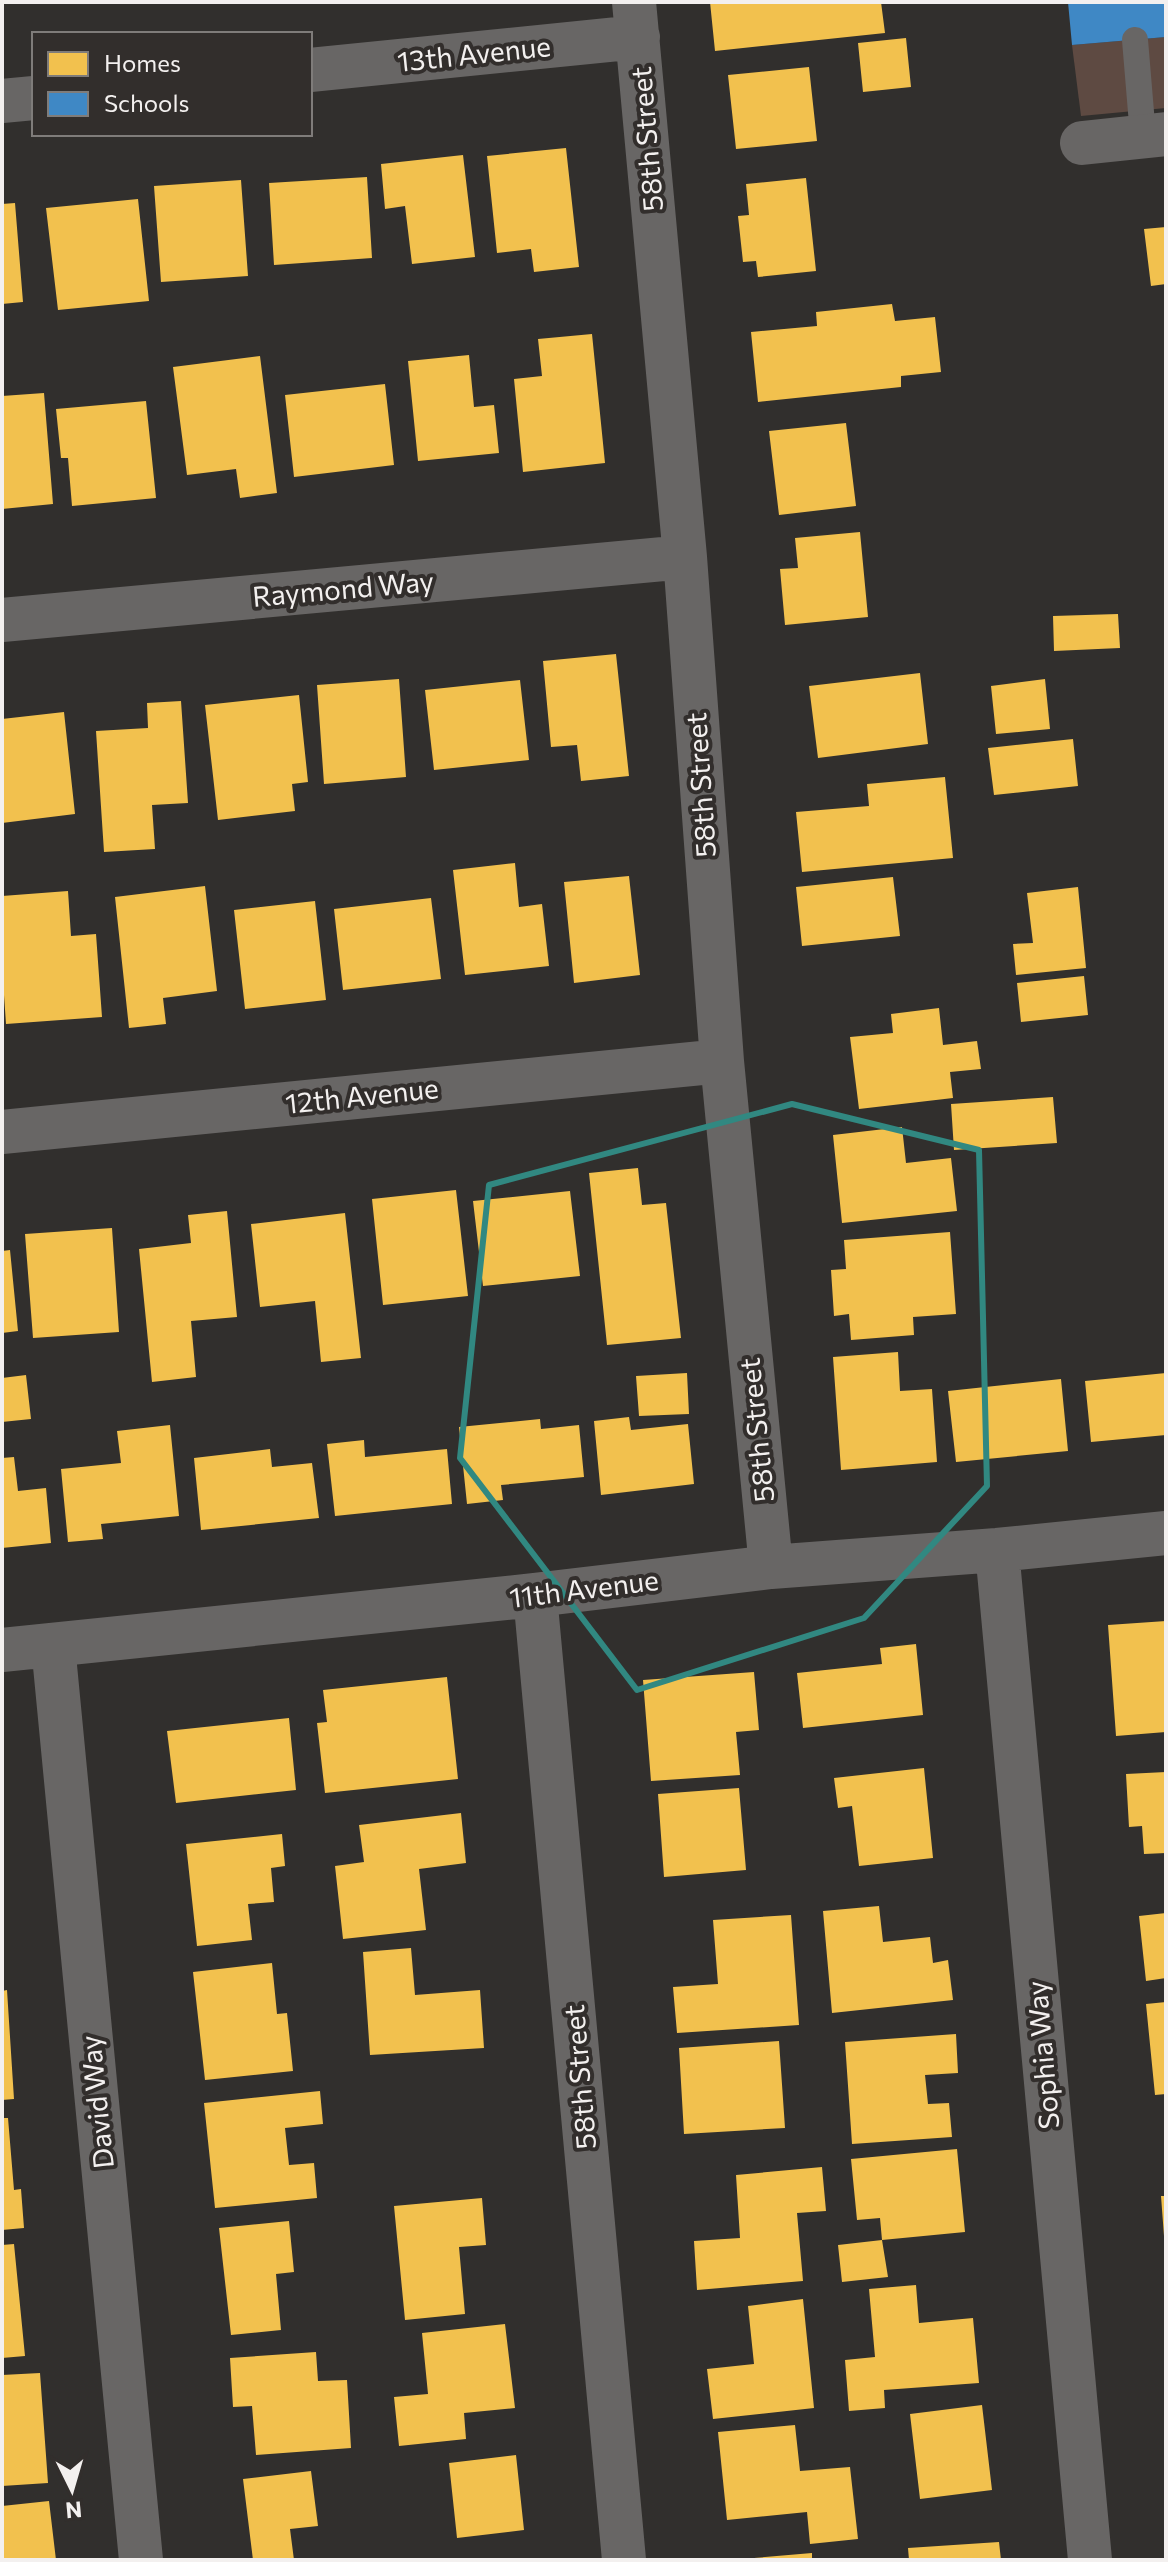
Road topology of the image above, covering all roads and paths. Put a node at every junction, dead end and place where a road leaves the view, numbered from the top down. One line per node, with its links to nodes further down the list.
1 (636, 20): 3 (street, 13th Avenue); 8 (street, 58th Street)
2 (1135, 40): 6 (lane)
3 (312, 70)
4 (32, 98): 5 (street)
5 (2, 101)
6 (1154, 135): 7 (street)
7 (1082, 143)
8 (685, 557): 9 (street, Raymond Way); 10 (street, 58th Street)
9 (2, 620)
10 (722, 1061): 11 (street, 12th Avenue); 14 (street, 58th Street)
11 (2, 1132)
12 (1166, 1533): 13 (street, 11th Avenue)
13 (997, 1550): 14 (street, 11th Avenue); 20 (street, Sophia Way)
14 (771, 1567): 15 (street, 11th Avenue)
15 (535, 1595): 16 (street, 11th Avenue); 19 (street, 58th Street)
16 (53, 1645): 17 (street, 11th Avenue); 18 (street, David Way)
17 (2, 1650)
18 (141, 2560)
19 (624, 2560)
20 (1090, 2560)

